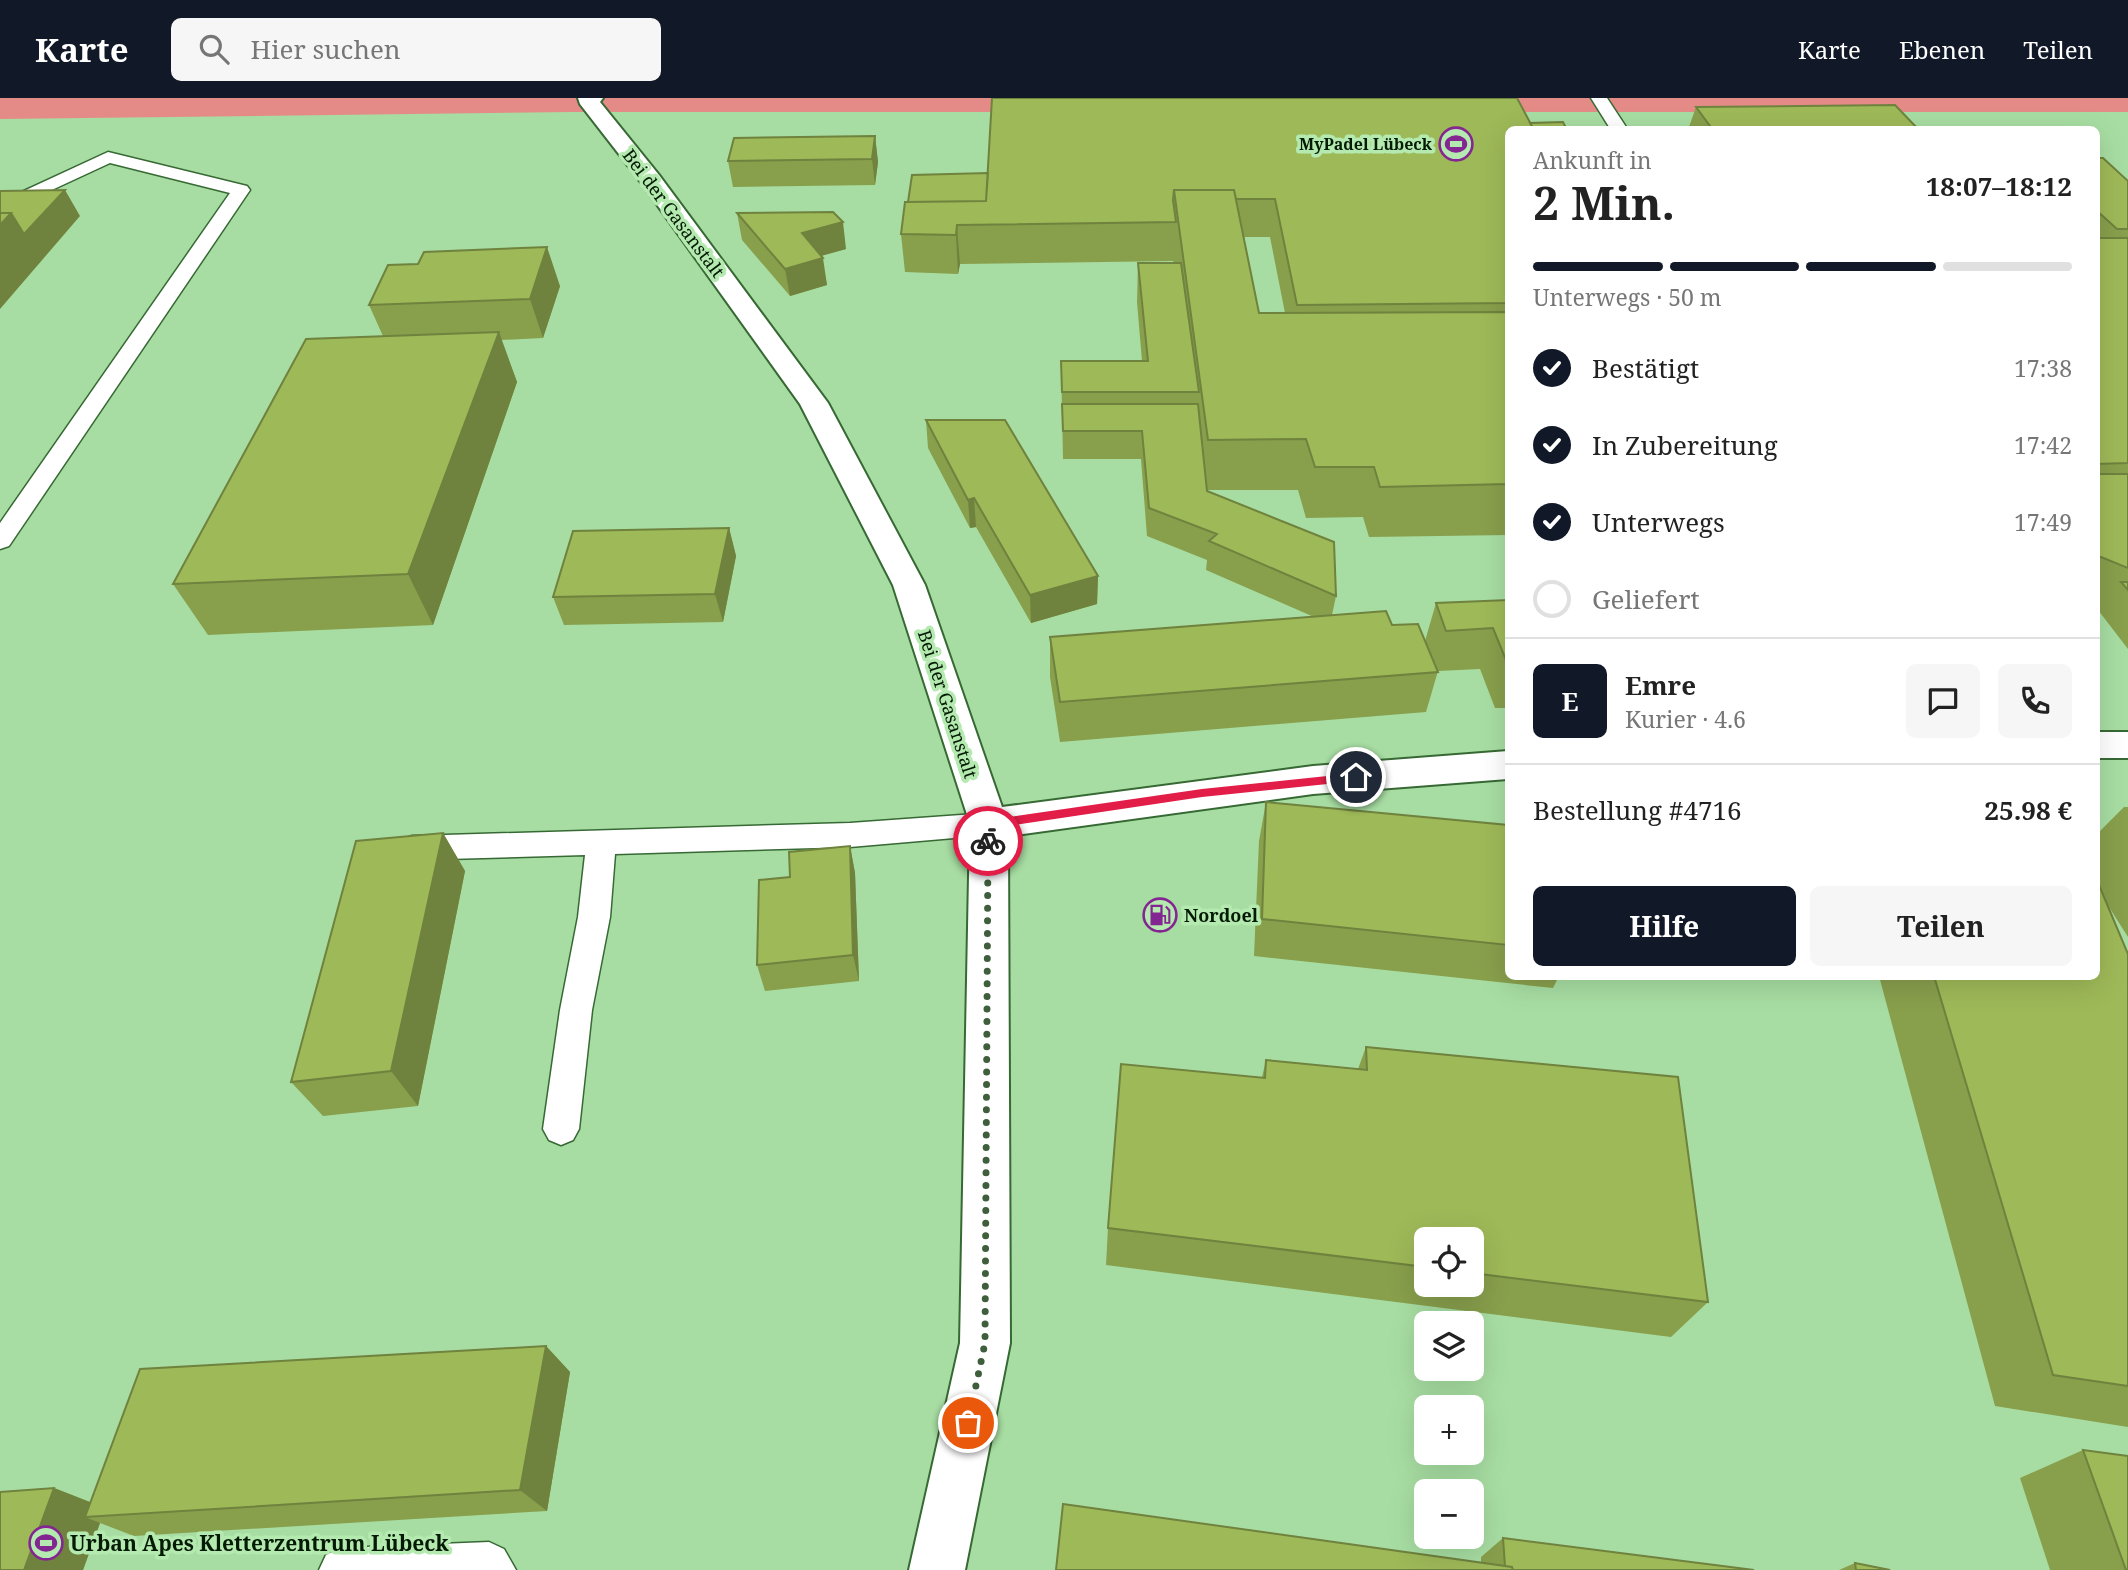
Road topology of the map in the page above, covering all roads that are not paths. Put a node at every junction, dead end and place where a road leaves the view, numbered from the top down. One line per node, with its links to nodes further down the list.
1 (1599, 98): 3 (lane)
2 (590, 99): 9 (street, Bei der Gasanstalt)
3 (1617, 126)
4 (0, 209): 5 (lane)
5 (0, 541)
6 (2128, 744): 7 (street)
7 (2100, 745)
8 (1505, 765): 9 (street)
9 (989, 824): 10 (lane); 15 (street, Bei der Gasanstalt)
10 (601, 843): 11 (lane); 12 (lane)
11 (386, 849)
12 (561, 1129)
13 (341, 1570): 14 (lane)
14 (494, 1570)
15 (937, 1570)

